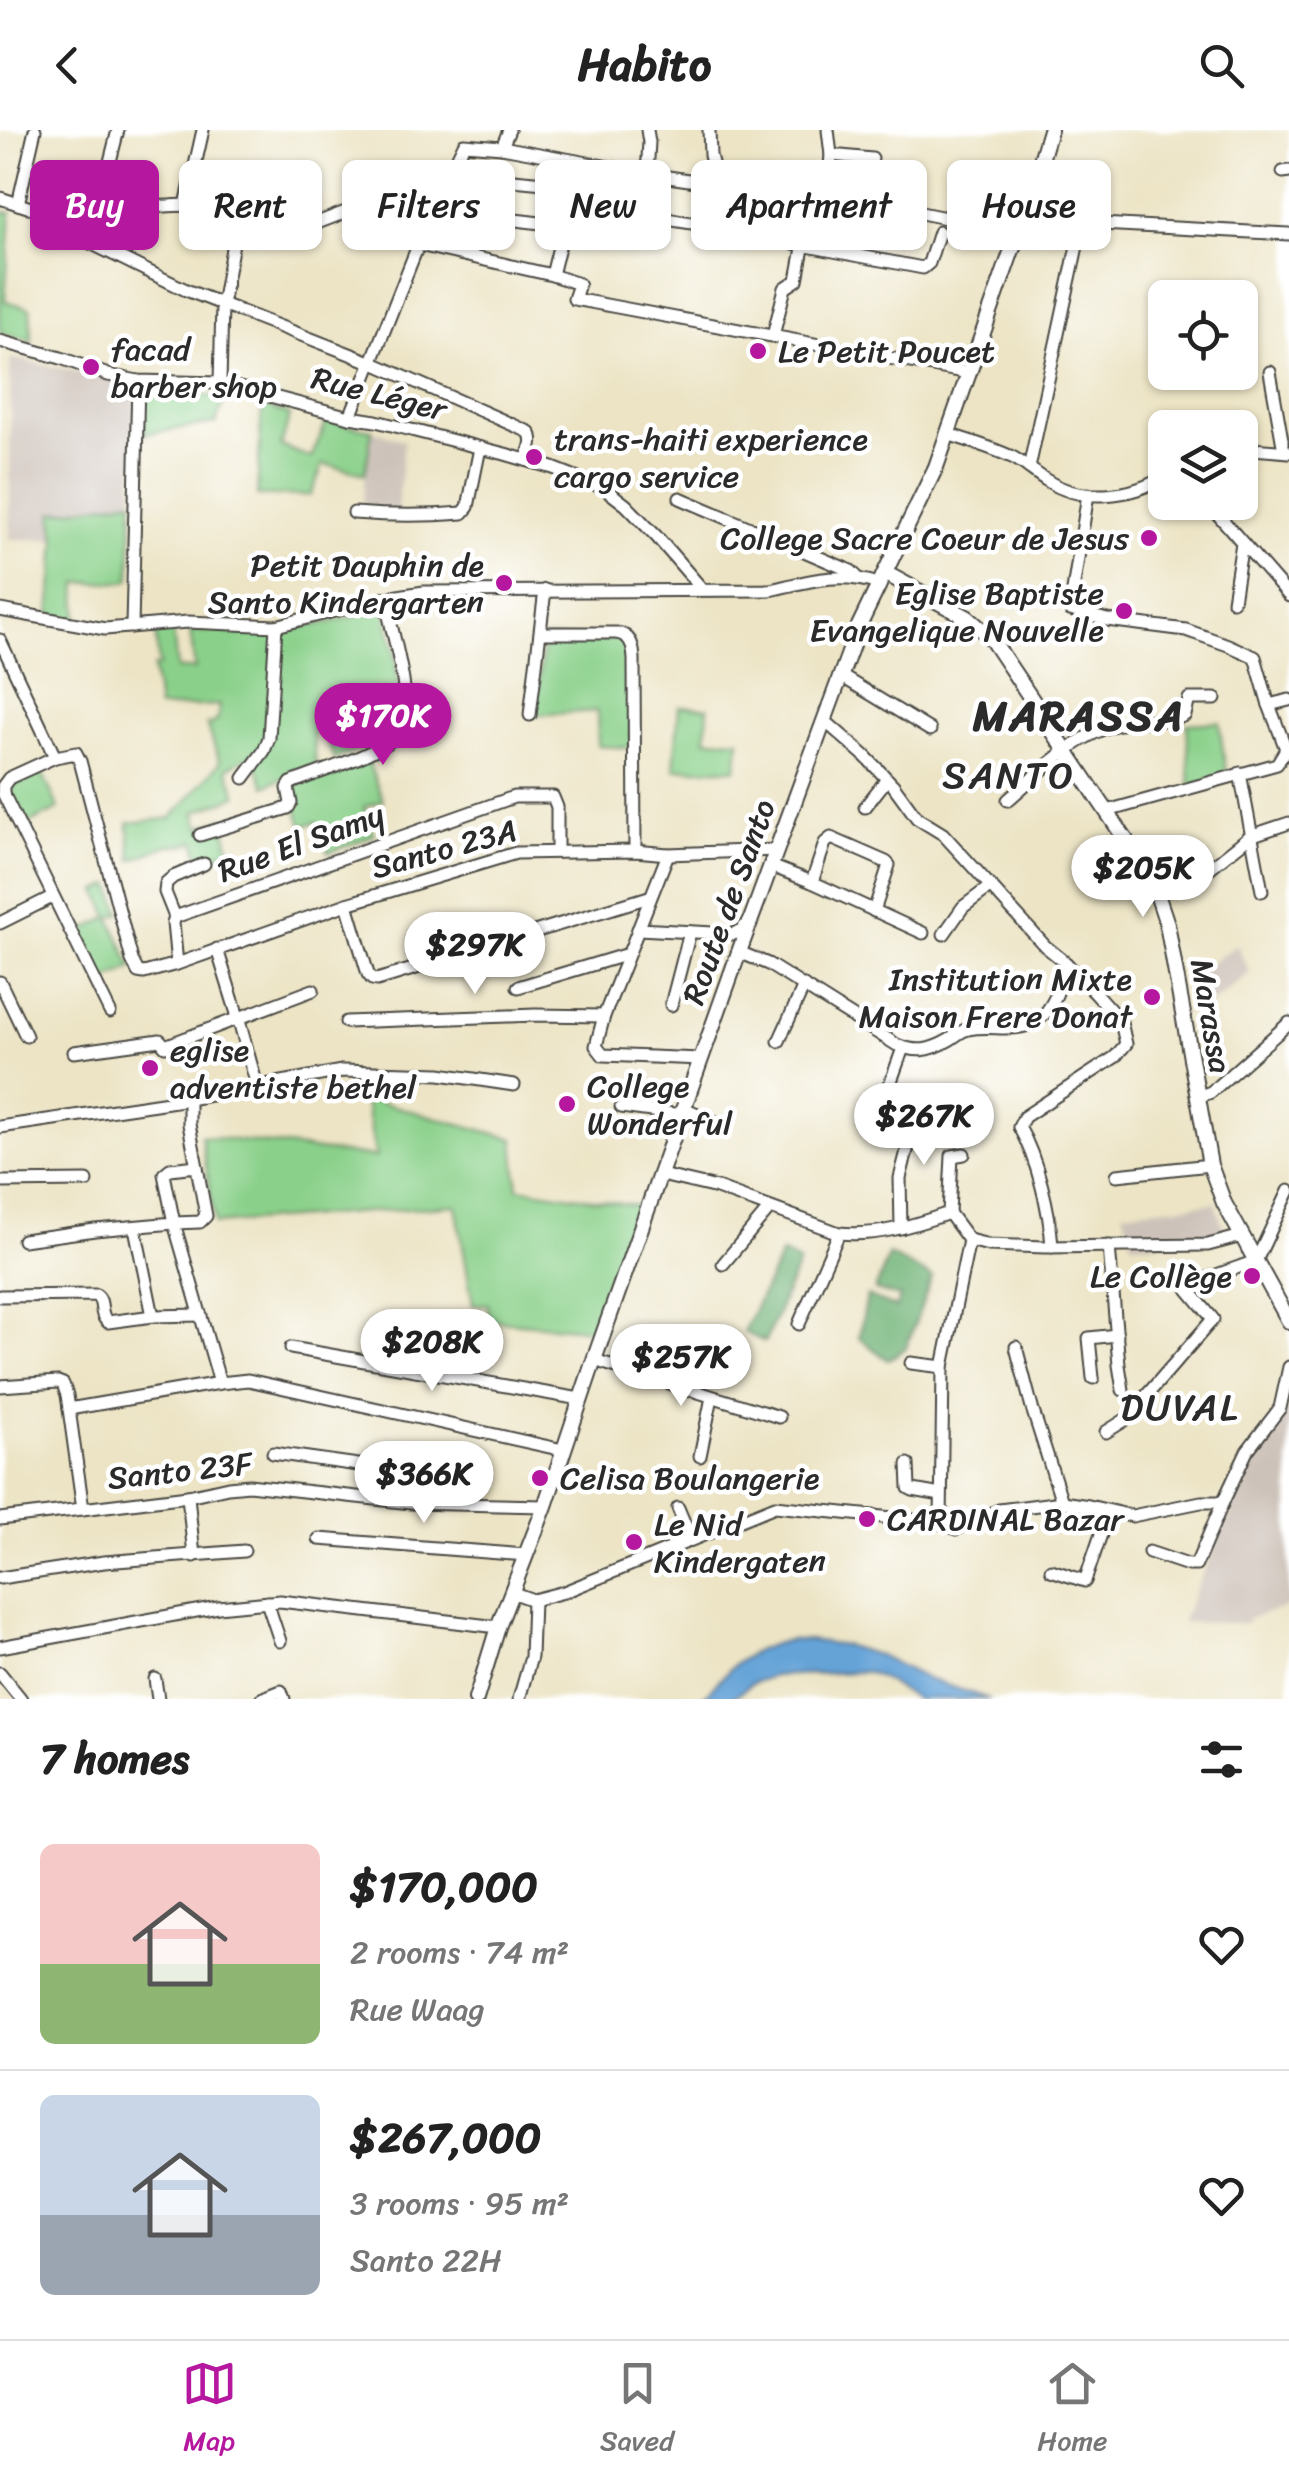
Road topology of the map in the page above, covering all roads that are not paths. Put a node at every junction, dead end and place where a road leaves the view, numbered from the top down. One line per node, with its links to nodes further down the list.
1 (35, 130): 21 (street)
2 (118, 130): 12 (street)
3 (203, 130): 13 (street)
4 (509, 130): 9 (street)
5 (647, 130): 16 (street)
6 (709, 130): 17 (street)
7 (828, 130): 10 (street)
8 (1050, 130): 19 (main road, Route de Santo)
9 (502, 147): 14 (street); 15 (street)
10 (831, 155): 11 (street); 18 (street)
11 (872, 158)
12 (110, 160)
13 (196, 160)
14 (456, 160)
15 (570, 160)
16 (648, 160)
17 (711, 160)
18 (830, 160)
19 (1041, 160)
20 (0, 198): 21 (street)
21 (18, 204): 22 (street)
22 (30, 208)
23 (1111, 225): 25 (street)
24 (939, 232): 32 (street)
25 (1289, 234)
26 (105, 250): 36 (street)
27 (232, 250): 36 (street)
28 (417, 250): 39 (street)
29 (441, 250): 35 (street)
30 (559, 250): 35 (street)
31 (804, 250): 37 (street)
32 (828, 250)
33 (1012, 250): 41 (main road, Route de Santo)
34 (1076, 250): 50 (street)
35 (552, 275): 37 (street)
36 (222, 305): 39 (street); 43 (street)
37 (772, 336): 41 (street)
38 (0, 341): 42 (street, Rue Léger)
39 (373, 363): 44 (street); 49 (street)
40 (1270, 372): 48 (street)
41 (969, 373): 45 (main road, Route de Santo)
42 (138, 380): 43 (street, Rue Léger); 66 (street)
43 (220, 384): 44 (street, Rue Léger)
44 (350, 417): 46 (street, Rue Léger)
45 (948, 434): 50 (street); 58 (main road, Route de Santo)
46 (480, 448): 49 (street, Rue Léger); 54 (street)
47 (1258, 450): 48 (street)
48 (1286, 452)
49 (526, 460): 59 (street, Rue Léger)
50 (1030, 468): 52 (street)
51 (1148, 487): 52 (street)
52 (1088, 494): 72 (street)
53 (680, 498): 57 (street)
54 (354, 514)
55 (1222, 520): 56 (street)
56 (1242, 543): 61 (street); 63 (street)
57 (857, 577): 58 (street); 59 (street)
58 (881, 579): 69 (main road, Route de Santo); 76 (main road, Marassa)
59 (702, 589): 60 (street)
60 (545, 590): 62 (street); 67 (street)
61 (1289, 596)
62 (386, 598): 65 (street); 85 (street)
63 (1233, 601)
64 (0, 610): 66 (street)
65 (276, 626): 66 (street); 79 (street)
66 (132, 627)
67 (541, 633): 73 (street); 88 (street)
68 (0, 640): 77 (street)
69 (841, 676): 74 (main road, Route de Santo); 75 (street)
70 (1215, 699): 76 (street)
71 (1289, 700): 72 (street)
72 (1269, 705): 78 (street)
73 (530, 715)
74 (825, 721): 80 (street); 87 (main road, Route de Santo)
75 (930, 730)
76 (1065, 750): 81 (street); 83 (main road, Marassa)
77 (55, 758): 98 (street); 112 (street, Santo 23A)
78 (1240, 773): 83 (street); 86 (street)
79 (244, 778)
80 (887, 779): 82 (street); 95 (street)
81 (1008, 800)
82 (866, 807)
83 (1107, 811): 94 (main road, Marassa)
84 (1289, 823): 86 (street)
85 (200, 835)
86 (1250, 836): 94 (street); 96 (street)
87 (776, 850): 90 (street, Santo 23A); 92 (main road, Route de Santo)
88 (634, 851): 89 (street, Santo 23A); 90 (street, Santo 23A)
89 (557, 852): 99 (street, Santo 23A); 102 (street, Rue El Samy)
90 (668, 854): 97 (street)
91 (204, 864): 102 (street)
92 (771, 866): 93 (street); 101 (main road, Route de Santo)
93 (812, 882): 100 (street); 100 (street)
94 (1149, 885): 130 (main road, Marassa)
95 (991, 886): 107 (street); 111 (street)
96 (1262, 891)
97 (649, 897): 99 (street); 104 (street)
98 (52, 898): 103 (street); 118 (street)
99 (347, 904): 108 (street, Santo 23A)
100 (874, 911): 106 (street)
101 (753, 916): 105 (street); 109 (main road, Route de Santo)
102 (175, 917): 112 (street)
103 (0, 923)
104 (638, 929): 105 (street); 110 (street)
105 (690, 932): 117 (street)
106 (923, 933)
107 (944, 934)
108 (217, 949): 112 (street, Santo 23A); 119 (street)
109 (739, 952): 115 (street); 127 (main road, Route de Santo)
110 (628, 954): 114 (street); 120 (street)
111 (1066, 963): 125 (street); 156 (street)
112 (177, 964)
113 (0, 982): 123 (street)
114 (518, 986)
115 (804, 986): 124 (street); 125 (street)
116 (314, 990): 119 (street)
117 (671, 1004)
118 (110, 1012)
119 (238, 1016): 126 (street); 129 (street)
120 (604, 1016): 121 (street); 127 (street)
121 (346, 1022)
122 (1289, 1024): 130 (street)
123 (26, 1036)
124 (779, 1041)
125 (903, 1048): 134 (street)
126 (74, 1052)
127 (701, 1059): 135 (main road, Route de Santo)
128 (514, 1084): 129 (street)
129 (256, 1086): 131 (street)
130 (1198, 1097): 139 (main road, Marassa)
131 (189, 1099): 137 (street); 140 (street)
132 (919, 1104): 150 (street)
133 (621, 1106): 135 (street)
134 (881, 1109)
135 (683, 1111): 136 (street); 141 (main road, Route de Santo)
136 (718, 1123)
137 (0, 1126)
138 (964, 1154): 147 (street)
139 (1210, 1165): 142 (street); 152 (main road, Marassa)
140 (197, 1166): 148 (street); 148 (street)
141 (661, 1174): 146 (street); 167 (main road, Route de Santo)
142 (1117, 1176)
143 (87, 1181): 144 (street)
144 (0, 1182)
145 (1289, 1192): 157 (street)
146 (769, 1209): 151 (street); 158 (street)
147 (950, 1213): 150 (street); 154 (street)
148 (174, 1224): 149 (street); 160 (street)
149 (134, 1228): 153 (street); 161 (street)
150 (901, 1228): 151 (street)
151 (839, 1233): 163 (street)
152 (1242, 1236): 155 (street); 157 (main road, Marassa)
153 (23, 1240)
154 (969, 1240): 156 (street); 169 (street)
155 (1109, 1246): 156 (street); 164 (street)
156 (1052, 1247)
157 (1256, 1261): 162 (main road, Marassa); 179 (street)
158 (723, 1264)
159 (0, 1296): 161 (street)
160 (201, 1315): 161 (street); 172 (street)
161 (153, 1316)
162 (1289, 1321)
163 (799, 1324)
164 (1116, 1334): 171 (street); 174 (street)
165 (1016, 1347): 187 (street)
166 (292, 1348): 176 (street)
167 (594, 1360): 175 (street); 176 (main road, Route de Santo)
168 (911, 1363): 169 (street)
169 (943, 1367): 184 (street)
170 (1289, 1370): 188 (street)
171 (1092, 1378)
172 (220, 1382): 177 (street); 180 (street)
173 (0, 1386): 177 (street)
174 (1123, 1390)
175 (712, 1397): 178 (street); 182 (street)
176 (580, 1400): 180 (main road, Route de Santo)
177 (68, 1409): 191 (street)
178 (779, 1417)
179 (1106, 1432)
180 (564, 1450): 189 (main road, Route de Santo)
181 (274, 1453): 186 (street)
182 (700, 1456)
183 (908, 1464): 184 (street)
184 (941, 1495): 194 (street)
185 (188, 1496): 186 (street, Santo 23F); 191 (street, Santo 23F); 200 (street)
186 (445, 1502): 189 (street, Santo 23F)
187 (1062, 1502): 192 (street); 194 (street)
188 (1223, 1502): 192 (street); 198 (street)
189 (546, 1506): 199 (main road, Route de Santo)
190 (678, 1508): 196 (street)
191 (83, 1509): 193 (street, Santo 23F)
192 (1110, 1510): 201 (street)
193 (0, 1519)
194 (941, 1523): 196 (street)
195 (319, 1538): 199 (street)
196 (691, 1539): 204 (street)
197 (244, 1551): 200 (street)
198 (1149, 1552)
199 (526, 1555): 203 (main road, Route de Santo)
200 (194, 1556): 202 (street)
201 (1050, 1570)
202 (0, 1578)
203 (511, 1592): 204 (street); 206 (main road, Route de Santo)
204 (533, 1600): 216 (street)
205 (267, 1602): 206 (street); 207 (street); 208 (street)
206 (498, 1626): 215 (main road, Route de Santo)
207 (280, 1642)
208 (0, 1647)
209 (0, 1673): 211 (street)
210 (154, 1679): 212 (street)
211 (22, 1699)
212 (158, 1699)
213 (262, 1699): 214 (street)
214 (284, 1699)
215 (476, 1699)
216 (519, 1699)

